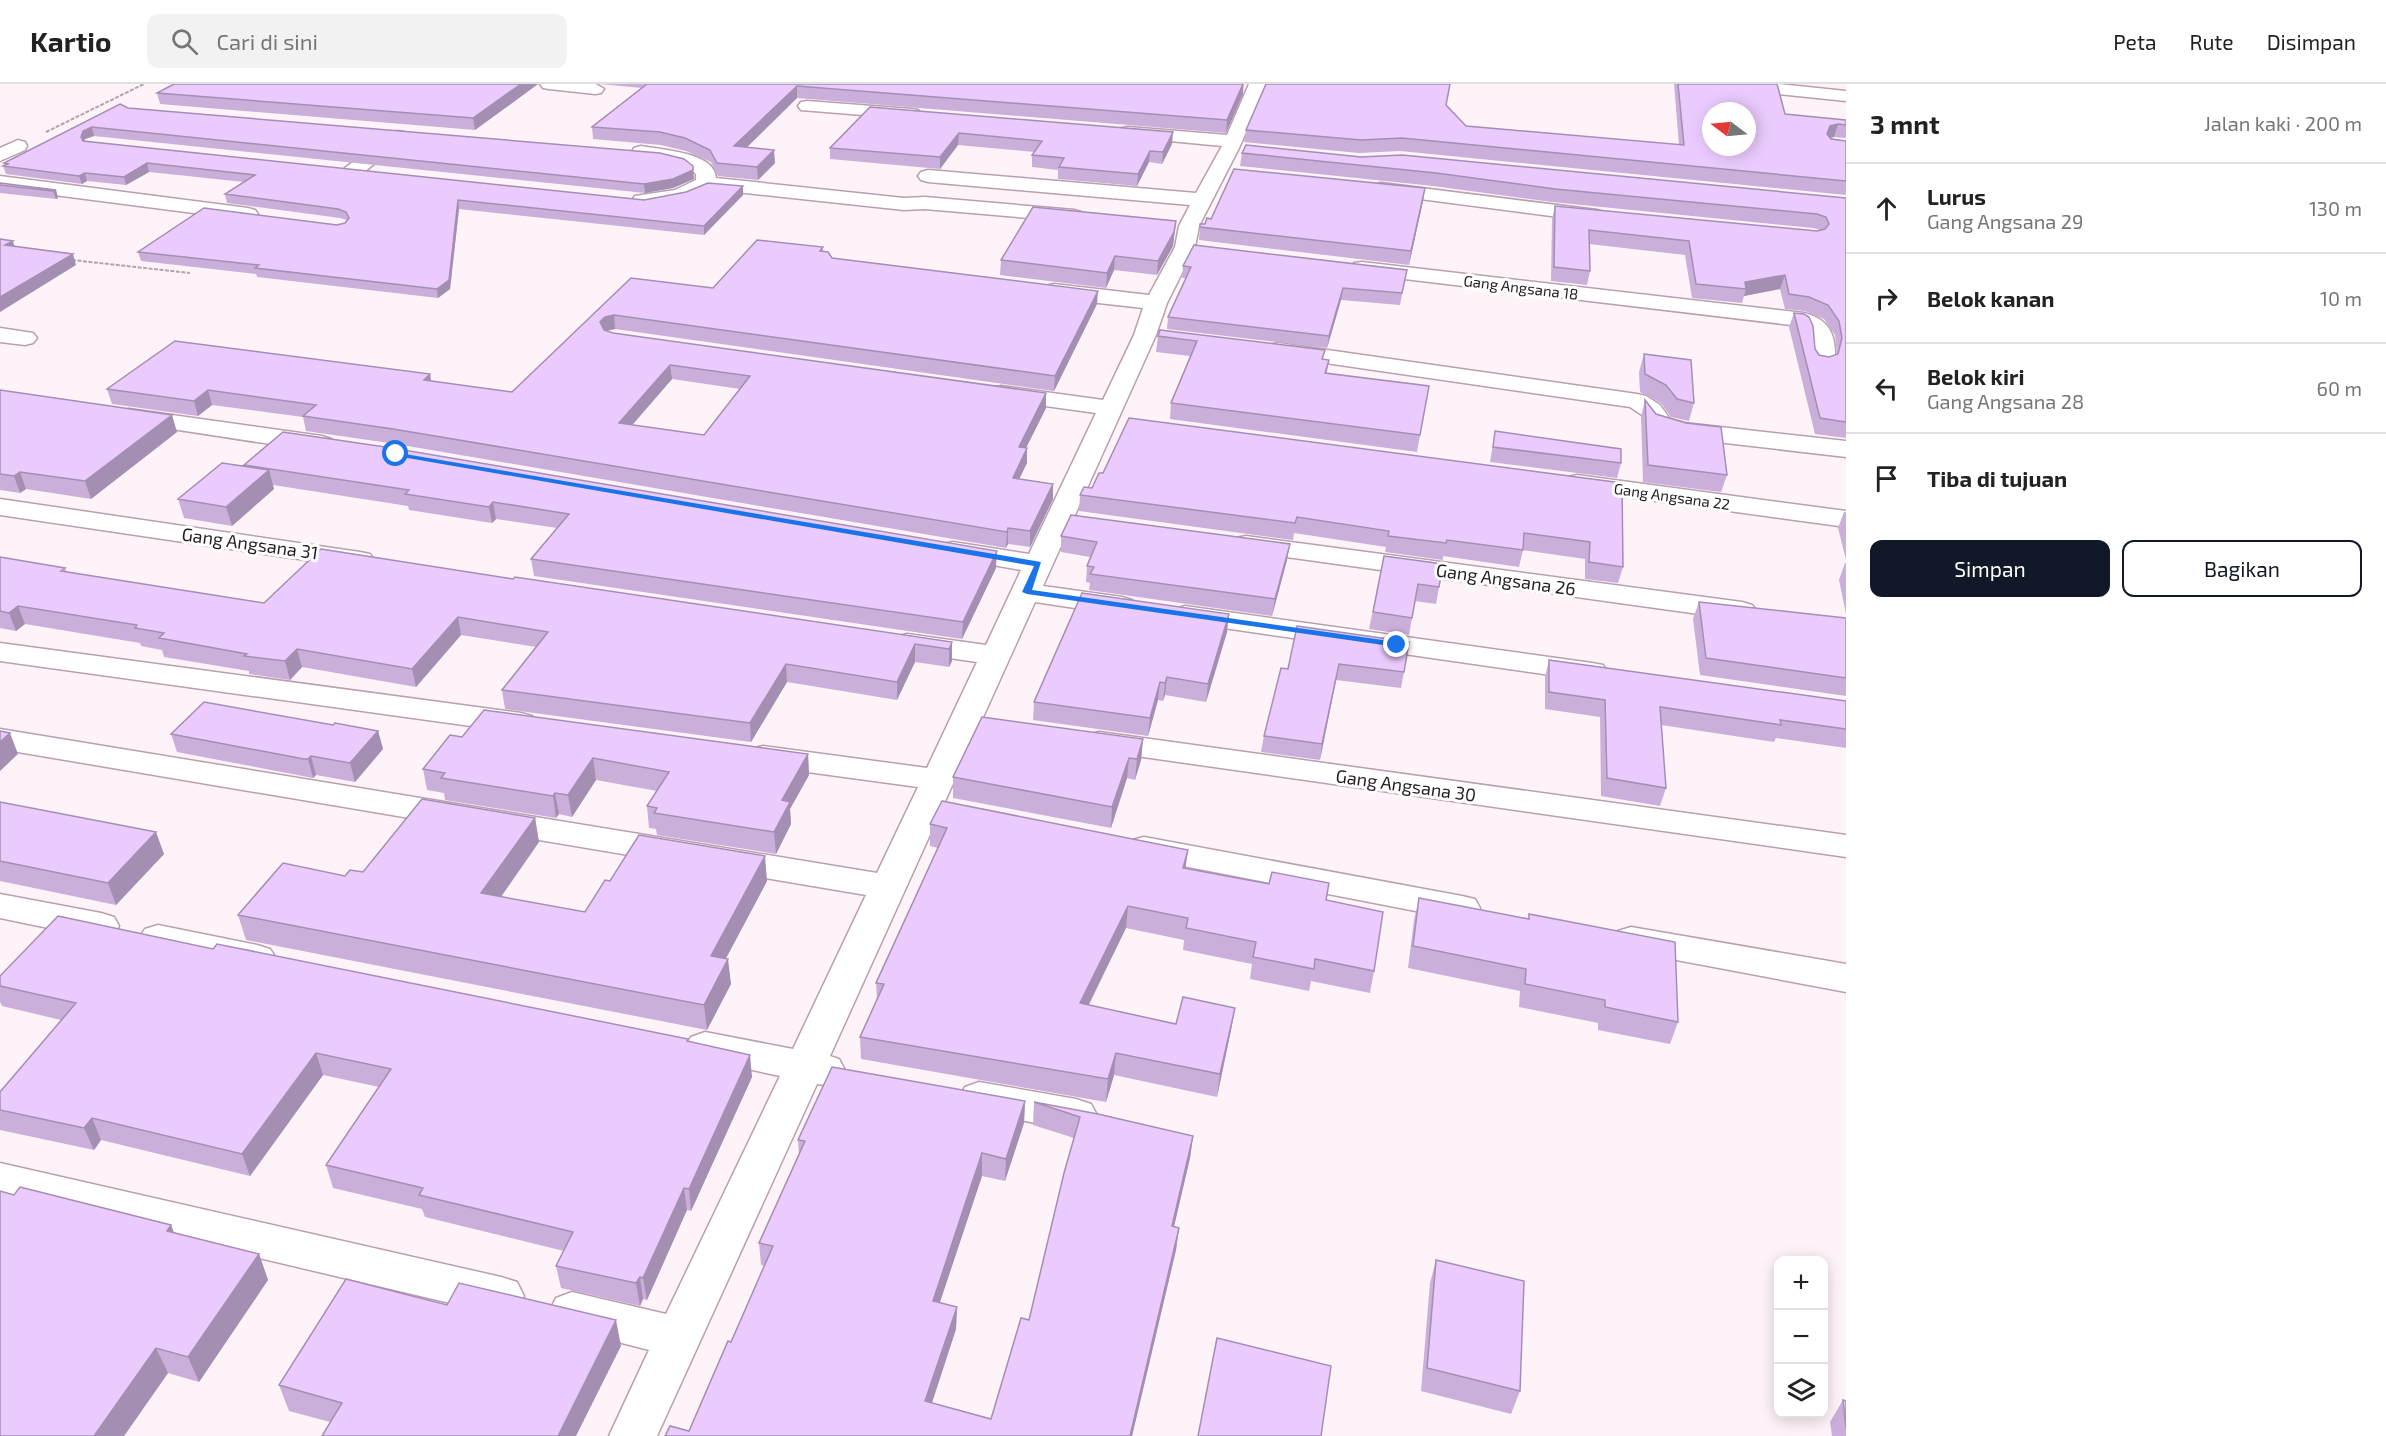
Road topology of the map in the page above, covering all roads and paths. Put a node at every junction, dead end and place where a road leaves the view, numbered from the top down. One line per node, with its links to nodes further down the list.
1 (144, 84): 11 (path)
2 (549, 84): 5 (street)
3 (1728, 84): 6 (street)
4 (1250, 86): 22 (street)
5 (595, 89)
6 (1846, 96)
7 (807, 106): 8 (street)
8 (933, 116)
9 (381, 130): 15 (street)
10 (1107, 131): 22 (street)
11 (9, 145): 13 (street)
12 (626, 150): 19 (street)
13 (0, 155)
14 (328, 169): 15 (street)
15 (352, 172): 16 (street)
16 (375, 174)
17 (928, 176): 22 (street)
18 (0, 182): 23 (street)
19 (706, 183): 21 (street); 25 (street)
20 (1365, 187): 24 (street)
21 (622, 198)
22 (1206, 200): 30 (street)
23 (269, 217)
24 (1612, 218)
25 (1095, 222)
26 (68, 259): 28 (path)
27 (1340, 266): 34 (street, Gang Angsana 18)
28 (190, 273)
29 (1039, 289): 30 (street)
30 (1156, 303): 37 (street)
31 (0, 334): 32 (street)
32 (25, 338)
33 (1255, 347): 39 (street)
34 (1823, 363)
35 (980, 390): 37 (street)
36 (105, 412): 38 (street)
37 (1115, 417): 46 (street)
38 (349, 447)
39 (1846, 449)
40 (1552, 480): 42 (street, Gang Angsana 22)
41 (0, 507): 45 (street, Gang Angsana 31)
42 (1846, 519)
43 (1223, 541): 47 (street, Gang Angsana 26)
44 (934, 547): 46 (street)
45 (381, 563)
46 (1033, 578): 50 (street); 51 (street)
47 (1770, 614)
48 (879, 638): 50 (street)
49 (0, 652): 53 (street)
50 (997, 656): 52 (street)
51 (1622, 676)
52 (966, 723): 54 (street); 58 (street)
53 (551, 727)
54 (1001, 728)
55 (1072, 738): 61 (street, Gang Angsana 30)
56 (0, 739): 62 (street)
57 (739, 753): 58 (street)
58 (933, 793): 59 (street); 62 (street)
59 (962, 813)
60 (1113, 842): 64 (street)
61 (1846, 846)
62 (890, 887): 69 (street)
63 (0, 906): 66 (street)
64 (1497, 915)
65 (1602, 935): 67 (street)
66 (292, 964)
67 (1846, 978)
68 (677, 1041): 69 (street)
69 (805, 1067): 70 (street); 74 (street)
70 (863, 1077)
71 (944, 1091): 72 (street)
72 (1117, 1122)
73 (0, 1180): 74 (street)
74 (679, 1337): 75 (street)
75 (633, 1436)

